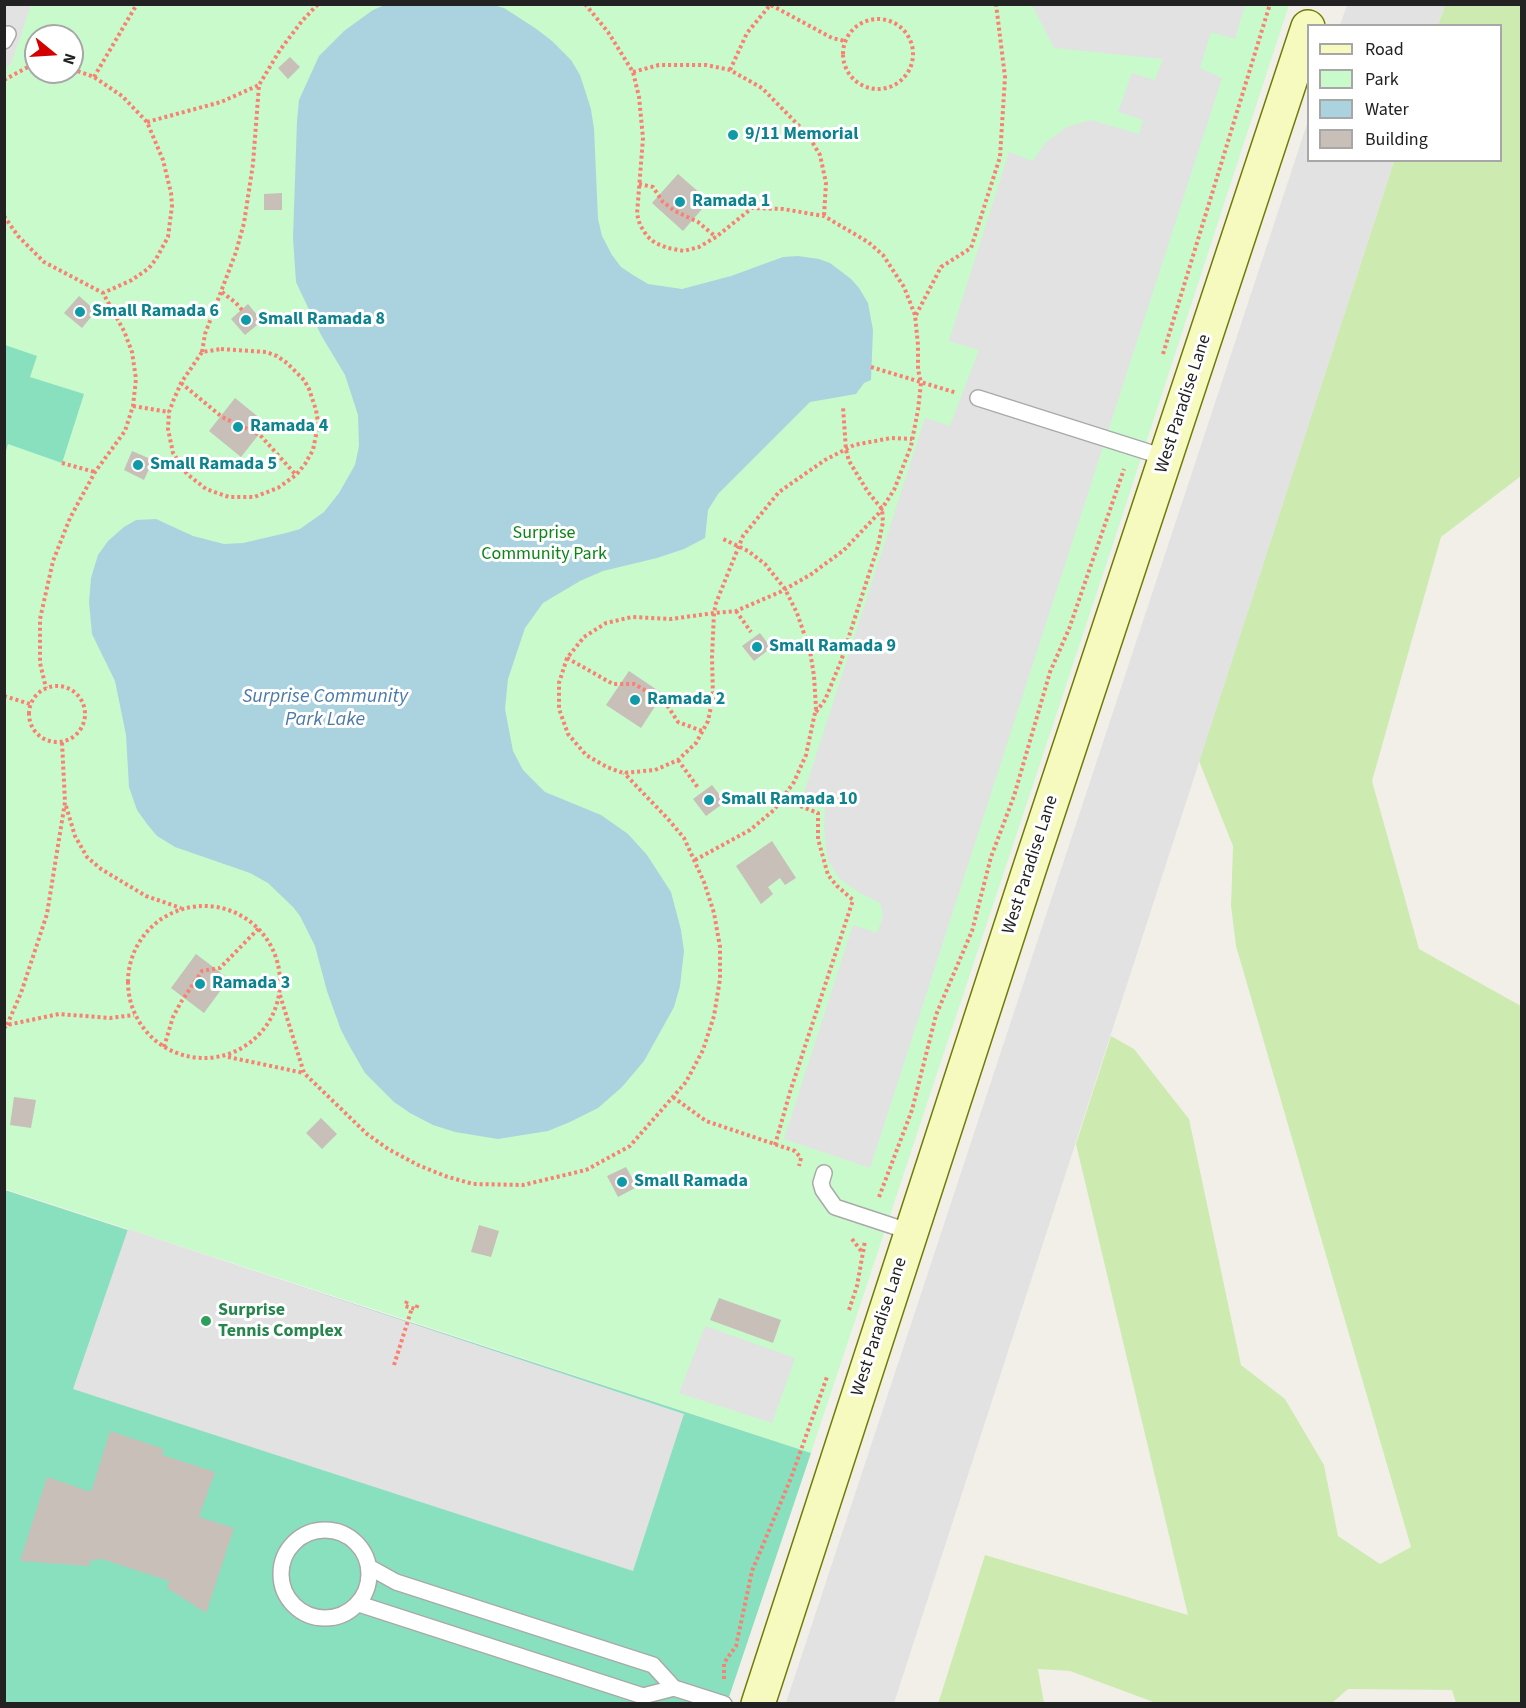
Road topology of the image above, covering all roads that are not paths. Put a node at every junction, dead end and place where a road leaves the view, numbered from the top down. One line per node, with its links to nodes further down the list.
1 (1316, 4): 2 (street, West Paradise Lane)
2 (1310, 24)
3 (1307, 32): 5 (street, West Paradise Lane)
4 (978, 398): 5 (lane)
5 (1167, 458): 7 (street, West Paradise Lane)
6 (824, 1173): 7 (lane)
7 (911, 1232): 12 (street, West Paradise Lane)
8 (369, 1567): 9 (lane); 9 (lane); 10 (lane)
9 (359, 1604): 10 (lane)
10 (674, 1688): 11 (lane)
11 (720, 1702)
12 (758, 1704)

